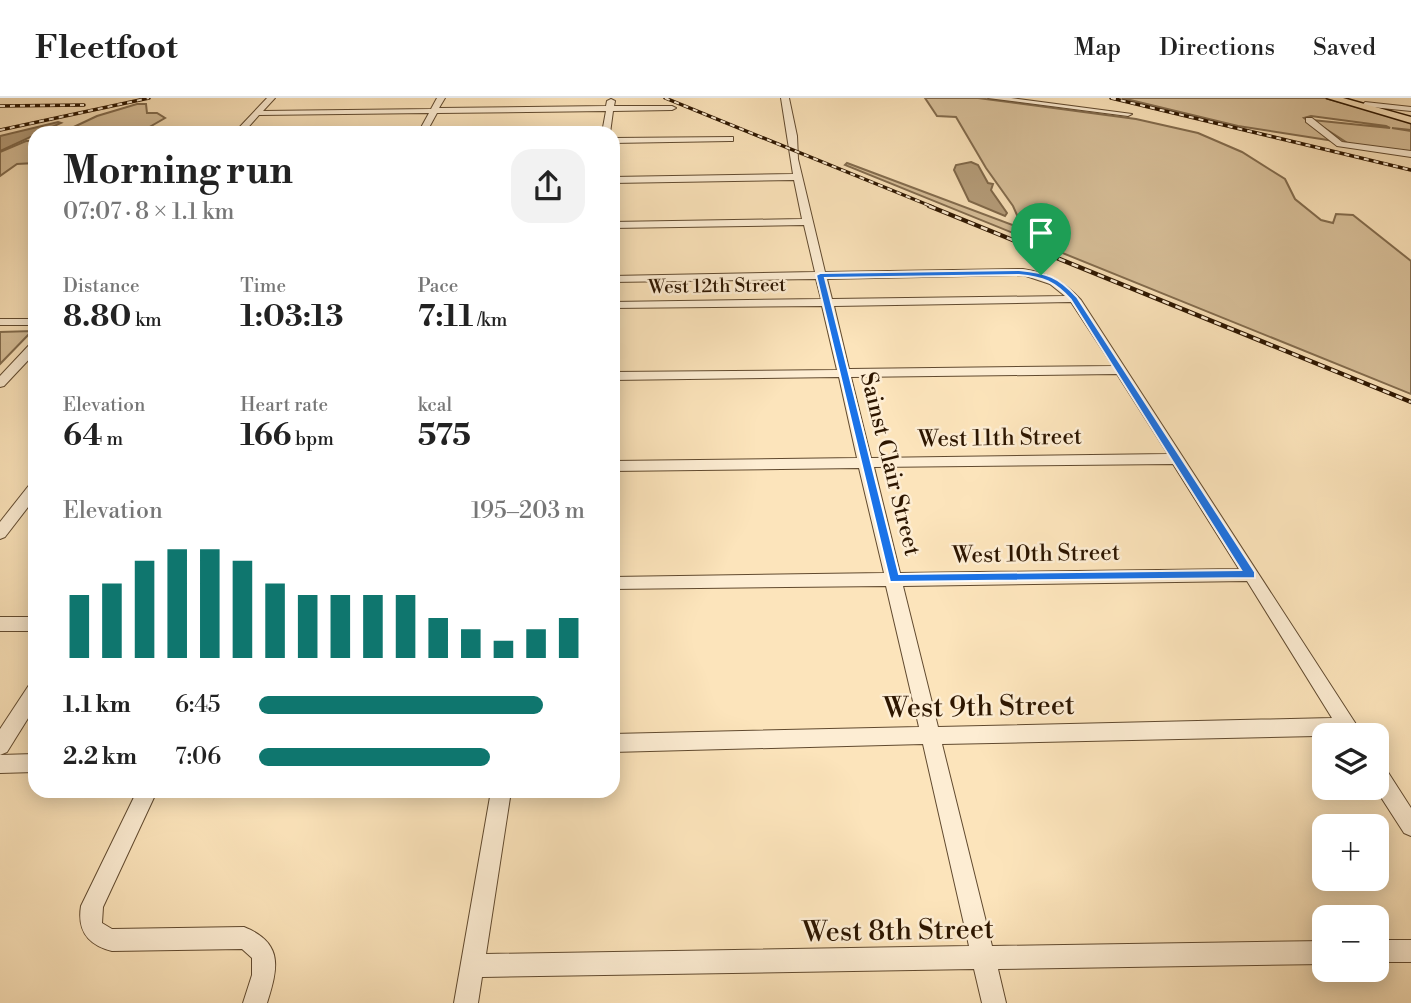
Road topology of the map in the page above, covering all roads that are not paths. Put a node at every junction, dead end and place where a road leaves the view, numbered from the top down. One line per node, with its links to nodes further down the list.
1 (271, 98): 13 (street)
2 (441, 98): 12 (street)
3 (611, 98): 10 (street)
4 (785, 98): 23 (street, Sainst Clair Street)
5 (992, 98): 14 (street)
6 (1332, 98): 15 (main road)
7 (1343, 98): 11 (main road)
8 (672, 108): 10 (street)
9 (1411, 108): 11 (street)
10 (610, 109): 12 (street); 19 (street)
11 (1394, 109): 15 (main road)
12 (433, 111): 13 (street); 18 (street)
13 (257, 113): 17 (street)
14 (1128, 114)
15 (1411, 118)
16 (1309, 120): 22 (street)
17 (245, 126)
18 (426, 126)
19 (607, 126)
20 (730, 139): 21 (street)
21 (620, 141)
22 (1411, 154)
23 (797, 177): 24 (street); 25 (street, Sainst Clair Street)
24 (620, 180)
25 (808, 222): 26 (street); 27 (street, Sainst Clair Street)
26 (620, 225)
27 (820, 275): 28 (street, West 12th Street); 29 (street, West 12th Street); 30 (street, Sainst Clair Street)
28 (620, 279)
29 (1074, 299): 30 (street, West 12th Street); 35 (street)
30 (827, 302): 31 (street, West 12th Street); 36 (street, Sainst Clair Street)
31 (620, 305)
32 (0, 322): 33 (street)
33 (28, 322)
34 (28, 353): 38 (street)
35 (1122, 370): 36 (street); 39 (street)
36 (844, 373): 37 (street); 40 (street, Sainst Clair Street)
37 (620, 376)
38 (0, 383)
39 (1177, 459): 40 (street, West 11th Street); 44 (street)
40 (866, 463): 41 (street, West 11th Street); 45 (street, Sainst Clair Street)
41 (620, 466)
42 (28, 497): 43 (street)
43 (0, 533)
44 (1250, 575): 45 (street, West 10th Street); 50 (street)
45 (894, 579): 46 (street, West 10th Street); 52 (street, Sainst Clair Street)
46 (620, 583)
47 (0, 624): 48 (street)
48 (28, 624)
49 (28, 702): 54 (street)
50 (1345, 723)
51 (1312, 731): 52 (street, West 9th Street)
52 (930, 736): 53 (street, West 9th Street); 64 (street, Sainst Clair Street)
53 (620, 743)
54 (0, 746)
55 (28, 763): 56 (street)
56 (0, 764)
57 (1389, 792): 60 (street)
58 (144, 798): 66 (street)
59 (499, 798): 65 (street)
60 (1411, 826)
61 (1389, 951): 62 (street)
62 (1411, 951)
63 (1312, 952): 64 (street, West 8th Street)
64 (984, 959): 65 (street, West 8th Street); 68 (street, Sainst Clair Street)
65 (472, 966): 67 (street)
66 (255, 1003)
67 (466, 1003)
68 (995, 1003)

